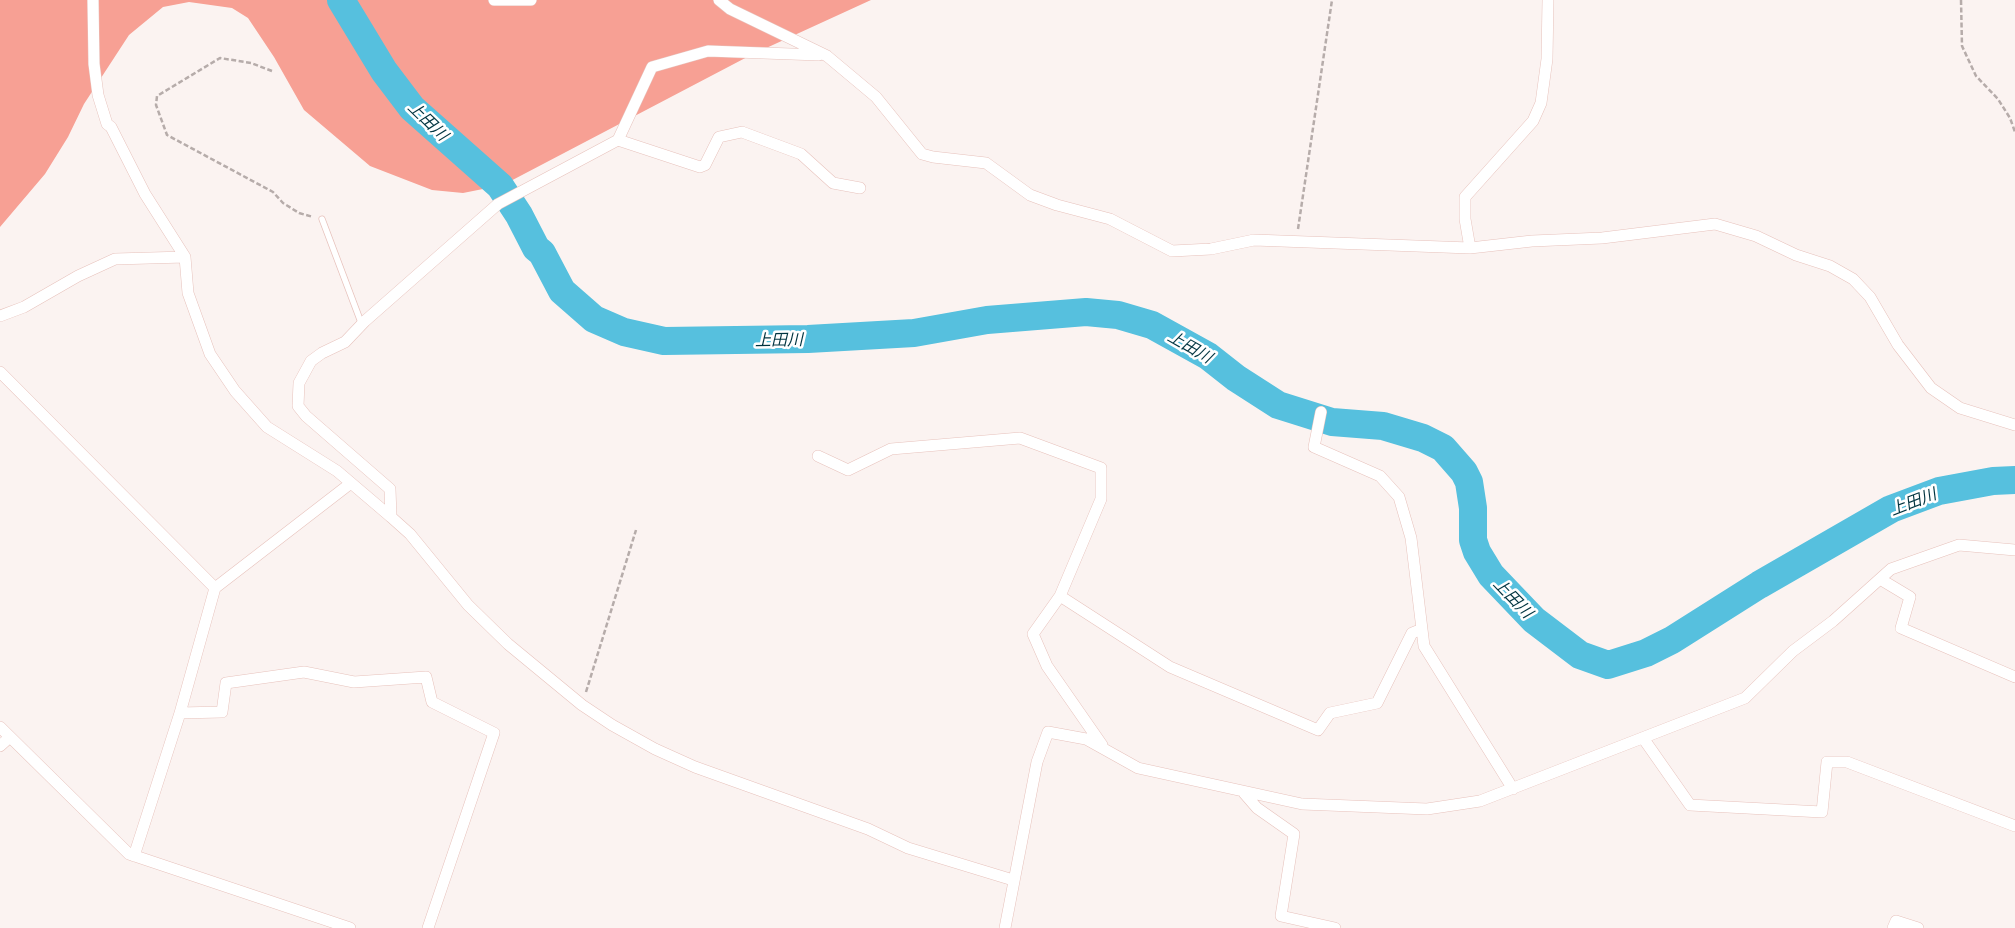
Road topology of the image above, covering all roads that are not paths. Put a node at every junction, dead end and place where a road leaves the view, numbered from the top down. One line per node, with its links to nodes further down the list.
1 (92, 0): 11 (street)
2 (494, 0): 3 (street)
3 (531, 0)
4 (719, 0): 6 (street)
5 (1548, 0): 10 (street)
6 (827, 56): 7 (street); 10 (street)
7 (618, 140): 8 (street); 13 (street)
8 (860, 188)
9 (322, 219): 13 (lane)
10 (1470, 248): 16 (street)
11 (184, 256): 12 (street); 18 (street)
12 (0, 316)
13 (362, 325): 19 (street)
14 (0, 372): 22 (street)
15 (1320, 412): 24 (street)
16 (2015, 425)
17 (818, 456): 23 (street)
18 (351, 483): 19 (street); 22 (street)
19 (390, 517): 36 (street)
20 (2015, 550): 21 (street)
21 (1880, 579): 25 (street); 29 (street)
22 (215, 588): 26 (street)
23 (1060, 596): 24 (street); 31 (street)
24 (1422, 629): 32 (street)
25 (2015, 677)
26 (180, 713): 35 (street); 39 (street)
27 (0, 727): 28 (street)
28 (10, 737): 30 (street); 35 (street)
29 (1643, 738): 32 (street); 34 (street)
30 (0, 746)
31 (1104, 749): 33 (street); 36 (street)
32 (1513, 789): 33 (street)
33 (1244, 793): 37 (street)
34 (2015, 826)
35 (134, 856): 38 (street)
36 (1013, 880): 40 (street)
37 (1280, 922): 41 (street)
38 (350, 928)
39 (428, 928)
40 (1005, 928)
41 (1335, 928)
42 (1893, 928): 43 (street)
43 (1918, 928)

